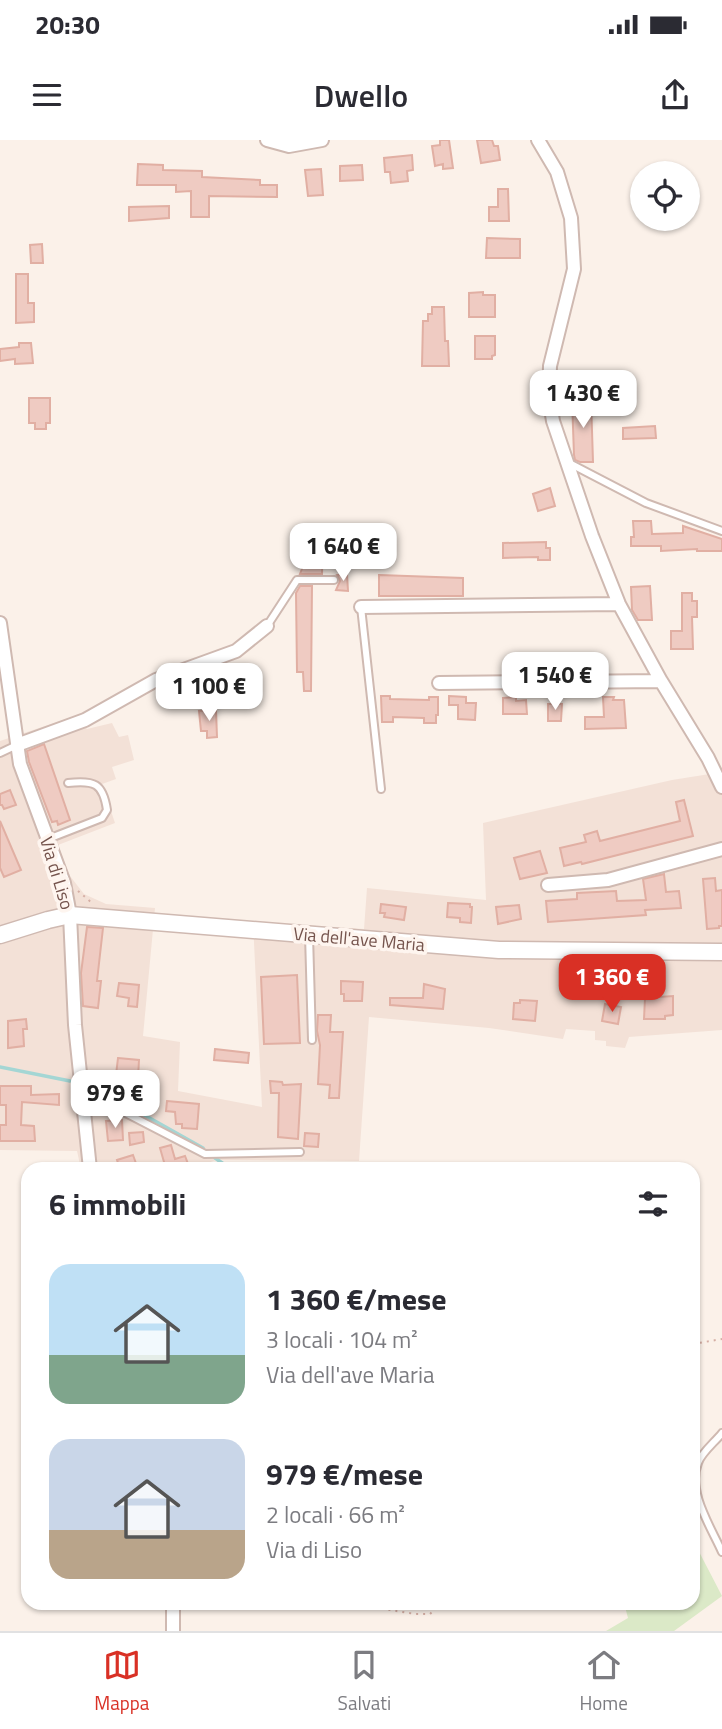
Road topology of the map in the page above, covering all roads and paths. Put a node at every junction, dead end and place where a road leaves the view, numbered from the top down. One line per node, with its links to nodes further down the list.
1 (267, 140): 2 (street)
2 (321, 140)
3 (538, 140): 4 (street)
4 (567, 462): 5 (lane); 7 (street)
5 (722, 531)
6 (334, 580): 10 (lane)
7 (618, 604): 8 (street); 11 (street)
8 (361, 607): 17 (lane)
9 (0, 623): 13 (street, Via di Liso)
10 (267, 626): 13 (street)
11 (660, 681): 12 (street); 16 (street)
12 (439, 683)
13 (17, 746): 14 (lane); 18 (street, Via di Liso)
14 (0, 752)
15 (68, 783): 18 (lane)
16 (722, 787)
17 (382, 789)
18 (47, 839): 23 (street, Via di Liso)
19 (722, 849): 20 (street)
20 (548, 885)
21 (75, 887): 22 (path)
22 (94, 904)
23 (71, 915): 24 (street, Via dell'ave Maria); 25 (street, Via dell'ave Maria); 28 (street, Via di Liso)
24 (0, 935)
25 (309, 935): 26 (street, Via dell'ave Maria); 27 (lane)
26 (722, 951)
27 (312, 1040)
28 (83, 1091): 29 (lane); 30 (street, Via di Liso)
29 (300, 1152)
30 (89, 1162)
31 (722, 1339): 32 (path)
32 (700, 1343)
33 (722, 1433): 34 (lane)
34 (700, 1460)
35 (700, 1503): 36 (lane)
36 (722, 1552)
37 (173, 1610): 40 (street)
38 (391, 1610): 39 (path)
39 (434, 1610)
40 (173, 1631)

